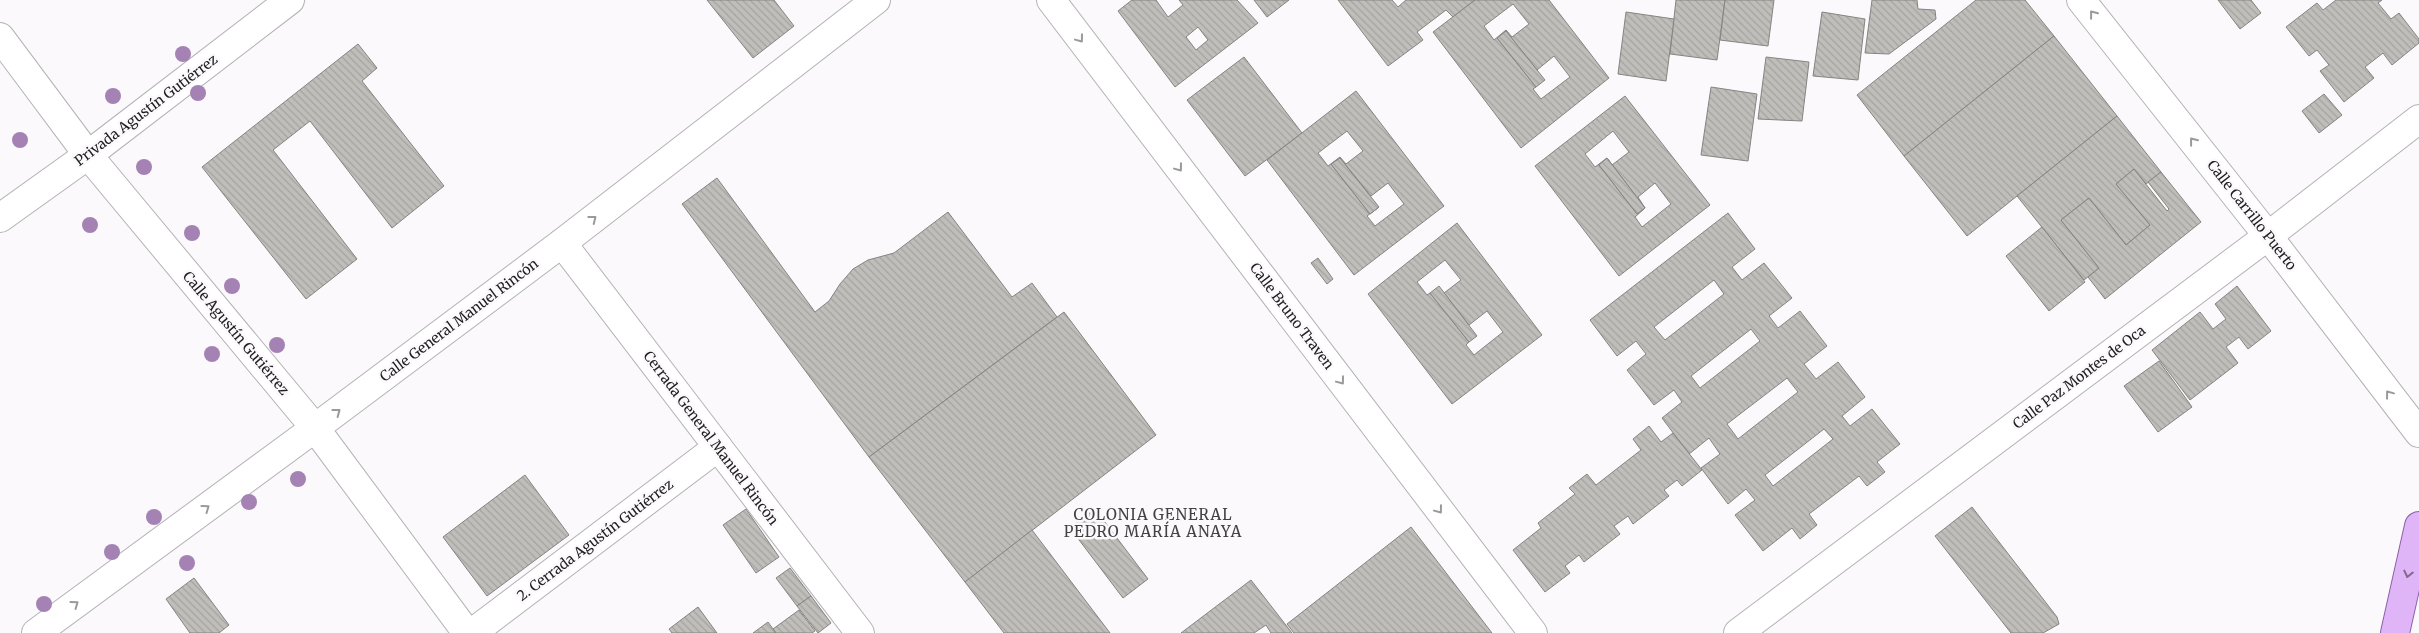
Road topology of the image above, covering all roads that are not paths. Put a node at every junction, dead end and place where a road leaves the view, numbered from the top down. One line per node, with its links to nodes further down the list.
1 (290, 0): 7 (street, Privada Agustín Gutiérrez)
2 (876, 0): 10 (street, Calle General Manuel Rincón, one-way to 2)
3 (1051, 0): 19 (street, Calle Bruno Traven, one-way to 19)
4 (2081, 0): 9 (street, Calle Carrillo Puerto, one-way to 4)
5 (0, 37): 7 (street, Calle Agustín Gutiérrez)
6 (2419, 119): 9 (street, Calle Paz Montes de Oca)
7 (88, 155): 8 (street, Privada Agustín Gutiérrez); 11 (street, Calle Agustín Gutiérrez)
8 (0, 218)
9 (2268, 236): 12 (street, Calle Carrillo Puerto, one-way to 9); 20 (street, Calle Paz Montes de Oca)
10 (562, 243): 11 (street, Calle General Manuel Rincón, one-way to 10); 13 (street, Cerrada General Manuel Rincón)
11 (315, 428): 15 (street, Calle General Manuel Rincón, one-way to 11); 16 (street, Calle Agustín Gutiérrez)
12 (2419, 433)
13 (718, 447): 17 (street, 2. Cerrada Agustín Gutiérrez); 18 (street, Cerrada General Manuel Rincón)
14 (2419, 526): 21 (main road, one-way to 21)
15 (36, 633)
16 (467, 633)
17 (472, 633)
18 (860, 633)
19 (1533, 633)
20 (1738, 633)
21 (2395, 633)

